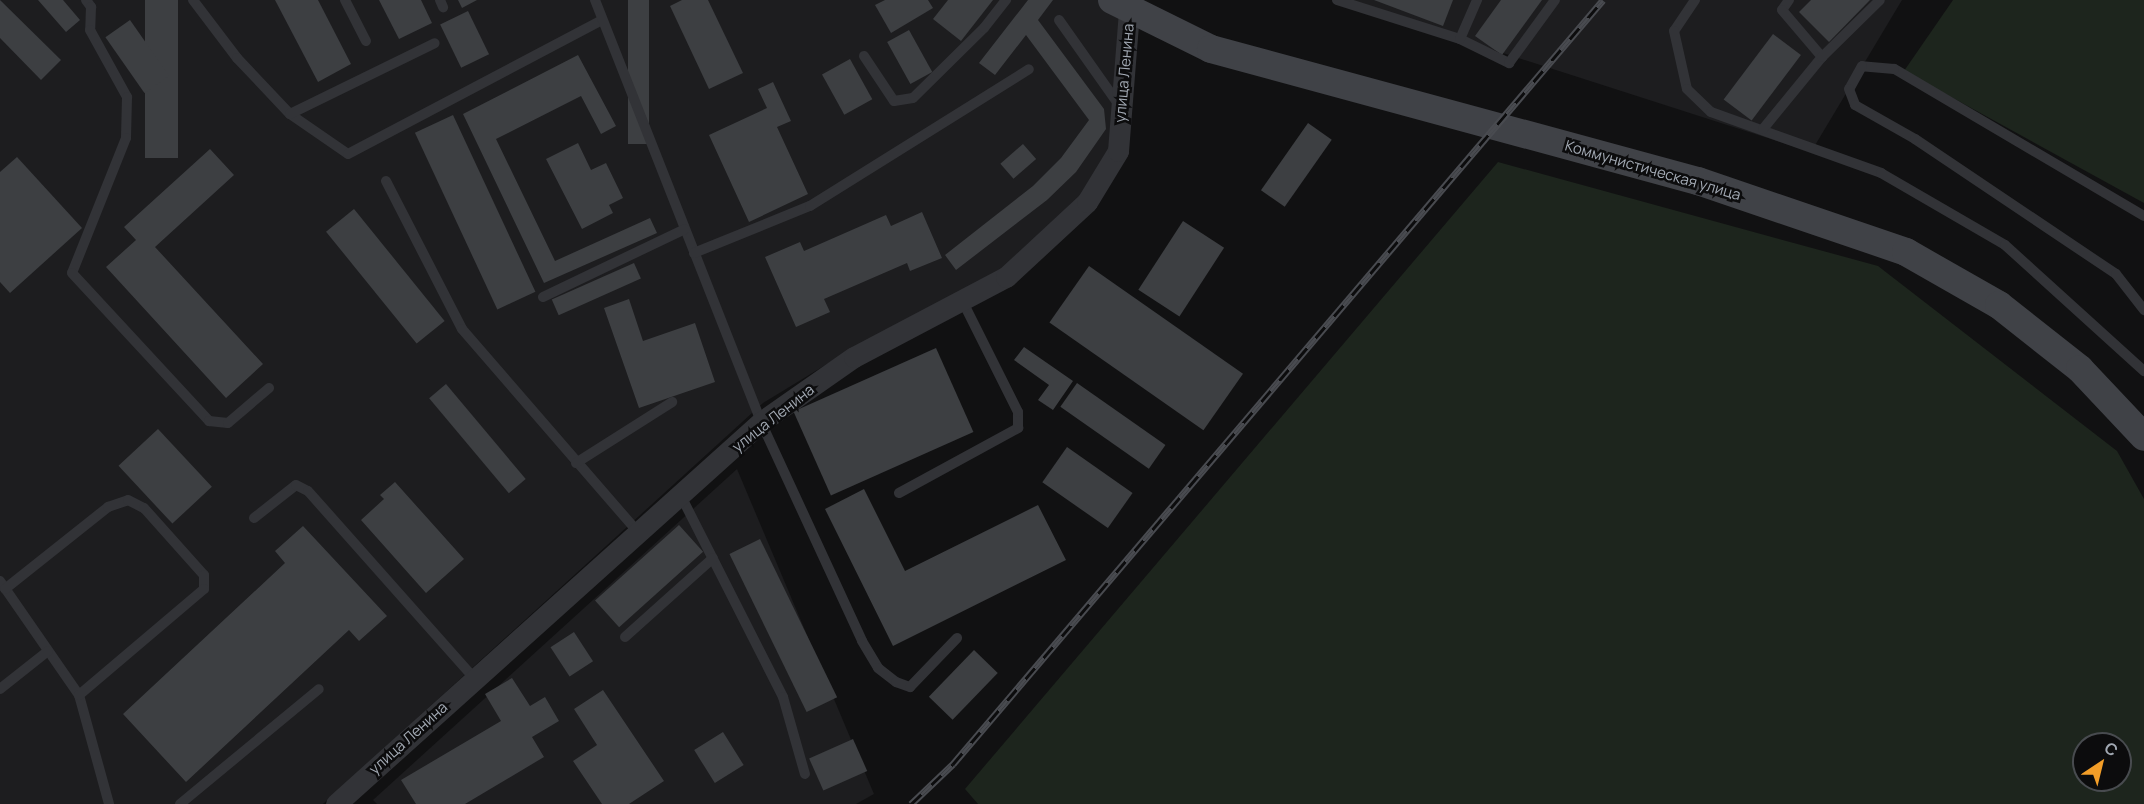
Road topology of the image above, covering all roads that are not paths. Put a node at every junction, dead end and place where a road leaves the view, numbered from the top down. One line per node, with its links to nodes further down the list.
1 (86, 0): 32 (lane)
2 (193, 0): 22 (lane)
3 (345, 0): 16 (lane)
4 (595, 0): 13 (lane)
5 (1006, 0): 18 (lane)
6 (1336, 0): 15 (lane)
7 (1477, 0): 15 (lane)
8 (1555, 0): 15 (lane)
9 (1695, 0): 23 (lane)
10 (1789, 0): 19 (lane)
11 (1880, 0): 19 (lane)
12 (1120, 6): 21 (street, улица Ленина); 35 (main road, Коммунистическая улица)
13 (602, 20): 22 (lane); 26 (lane)
14 (1059, 20): 21 (lane)
15 (1460, 39)
16 (366, 41)
17 (435, 43): 22 (lane)
18 (864, 56)
19 (1822, 57): 23 (lane)
20 (1029, 69): 27 (lane)
21 (1121, 107): 29 (street, улица Ленина)
22 (290, 114)
23 (1763, 129): 31 (lane)
24 (386, 181): 36 (lane)
25 (2144, 216): 30 (lane)
26 (685, 229): 27 (lane); 28 (lane)
27 (694, 253): 34 (lane)
28 (543, 297)
29 (962, 300): 34 (street, улица Ленина); 37 (lane)
30 (2144, 310)
31 (2144, 371)
32 (269, 388)
33 (672, 402): 36 (lane)
34 (761, 422): 38 (street, улица Ленина); 44 (lane)
35 (2144, 437)
36 (576, 463): 40 (lane)
37 (899, 493)
38 (680, 494): 40 (street, улица Ленина); 41 (lane)
39 (254, 518): 46 (lane)
40 (638, 532): 46 (street, улица Ленина)
41 (713, 558): 43 (lane); 50 (lane)
42 (3, 585): 45 (lane); 49 (lane)
43 (625, 637)
44 (957, 638)
45 (48, 651): 47 (lane); 49 (lane)
46 (474, 678): 53 (street, улица Ленина)
47 (0, 689)
48 (319, 689): 52 (lane)
49 (78, 695): 51 (lane)
50 (805, 774)
51 (109, 804)
52 (180, 804)
53 (336, 804)

